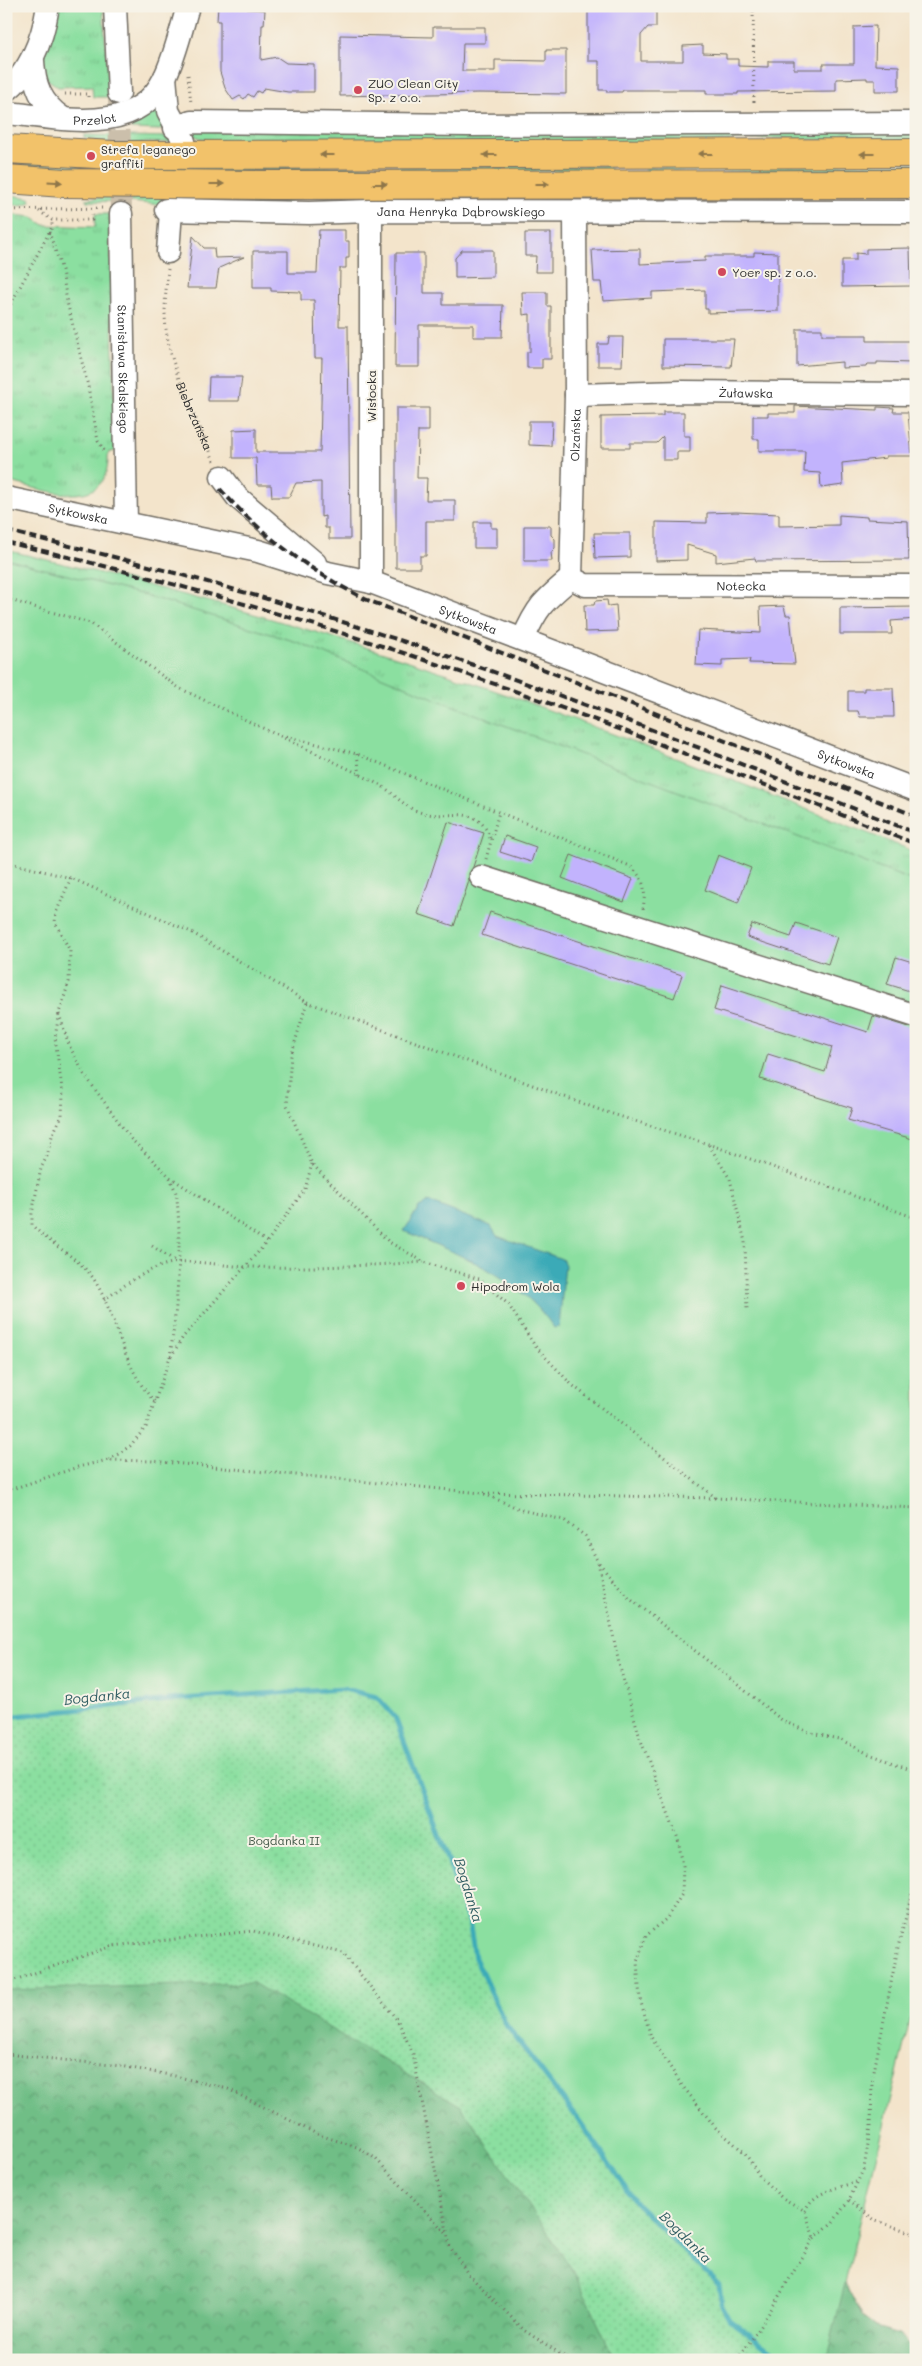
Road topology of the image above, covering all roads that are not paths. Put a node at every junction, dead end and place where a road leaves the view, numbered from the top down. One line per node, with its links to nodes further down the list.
1 (48, 6): 4 (street)
2 (115, 6): 7 (street)
3 (188, 6): 5 (street, Przelot)
4 (32, 61): 6 (street); 9 (street)
5 (165, 77): 9 (street, Przelot); 11 (street, Przelot)
6 (6, 91)
7 (119, 93)
8 (6, 112): 9 (street, Przelot)
9 (61, 117)
10 (916, 123): 11 (street)
11 (175, 128): 14 (street, Przelot)
12 (6, 149): 14 (main road)
13 (916, 154): 14 (main road, one-way to 14)
14 (199, 155)
15 (6, 179): 17 (main road, one-way to 17)
16 (916, 184): 17 (main road, one-way to 16)
17 (273, 185): 22 (street)
18 (112, 211): 28 (street, Stanisława Skalskiego)
19 (371, 211): 20 (street, Jana Henryka Dąbrowskiego); 22 (street, Jana Henryka Dąbrowskiego); 31 (street, Wisłocka)
20 (574, 212): 21 (street, Jana Henryka Dąbrowskiego); 25 (street, Olzańska)
21 (916, 212)
22 (309, 213): 23 (street, Jana Henryka Dąbrowskiego)
23 (168, 252)
24 (916, 394): 25 (street, Żuławska)
25 (576, 395): 30 (street, Olzańska)
26 (222, 477): 29 (street)
27 (6, 498): 28 (street, Sytkowska)
28 (126, 523): 29 (street, Sytkowska)
29 (328, 573): 31 (street, Sytkowska)
30 (571, 578): 32 (street, Notecka); 33 (street)
31 (371, 582): 33 (street, Sytkowska)
32 (916, 586)
33 (523, 639): 34 (street, Sytkowska)
34 (916, 790)
35 (481, 877): 36 (street)
36 (916, 1016)

